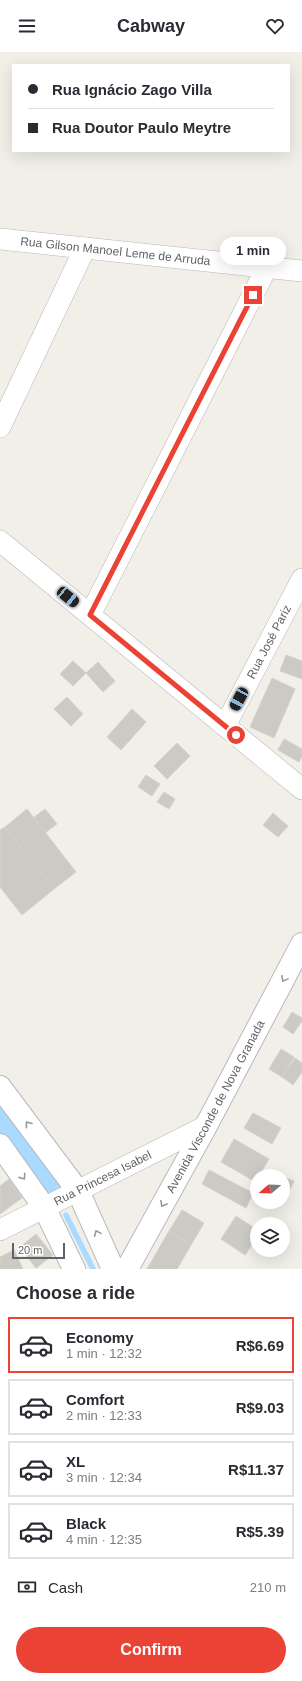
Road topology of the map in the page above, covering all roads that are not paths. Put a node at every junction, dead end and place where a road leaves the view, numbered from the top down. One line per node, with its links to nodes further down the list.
1 (0, 239): 2 (street, Rua Gilson Manoel Leme de Arruda)
2 (85, 248): 3 (street, Rua Gilson Manoel Leme de Arruda); 5 (street)
3 (267, 268): 4 (street, Rua Gilson Manoel Leme de Arruda); 8 (street)
4 (302, 271)
5 (0, 427)
6 (0, 541): 8 (street)
7 (302, 579): 9 (street, Rua José Pariz)
8 (90, 615): 9 (street)
9 (225, 726): 10 (street)
10 (302, 789)
11 (302, 944): 13 (main road, Avenida Visconde de Nova Granada, one-way to 13)
12 (0, 1087): 15 (main road, one-way to 12)
13 (206, 1126): 15 (street, Rua Princesa Isabel); 20 (main road, Avenida Visconde de Nova Granada, one-way to 20)
14 (0, 1145): 16 (main road, one-way to 16)
15 (78, 1191): 16 (street, Rua Princesa Isabel); 19 (main road, one-way to 15)
16 (44, 1207): 17 (street, Rua Princesa Isabel); 18 (main road)
17 (0, 1230)
18 (74, 1269)
19 (113, 1269)
20 (127, 1269)

